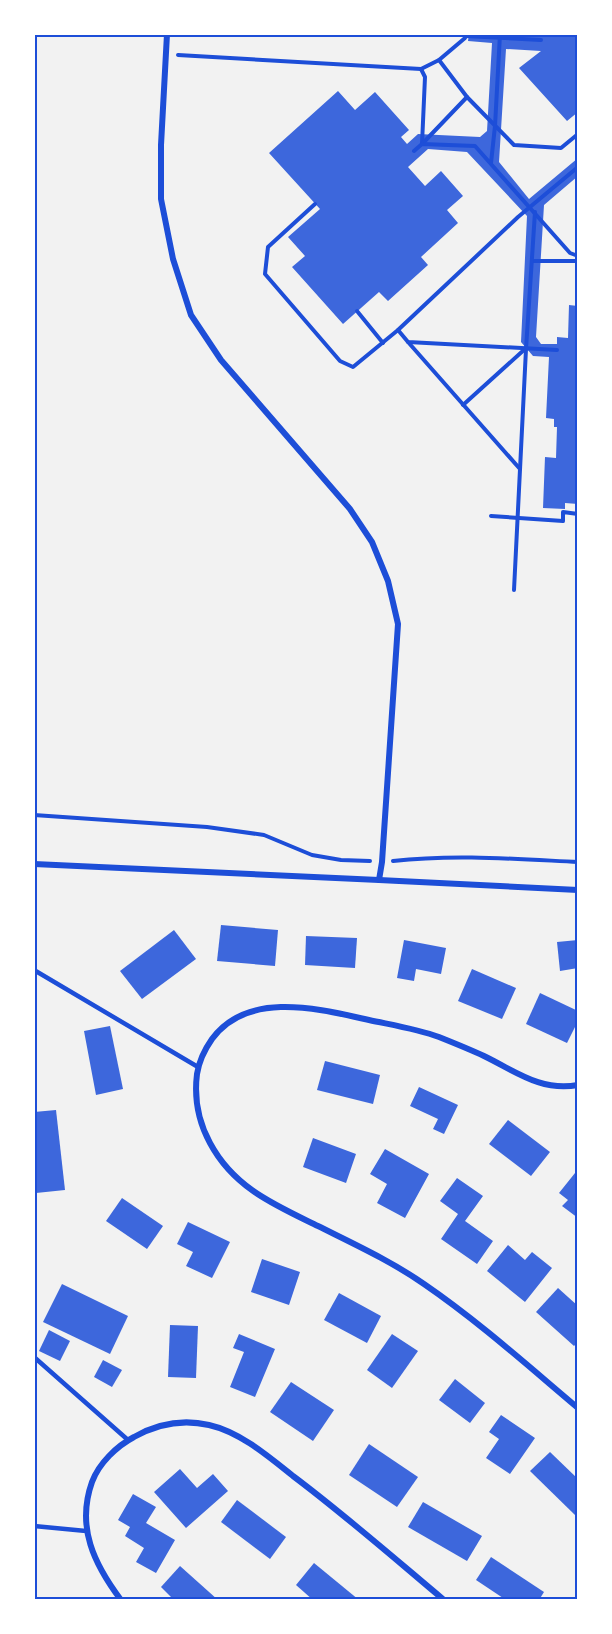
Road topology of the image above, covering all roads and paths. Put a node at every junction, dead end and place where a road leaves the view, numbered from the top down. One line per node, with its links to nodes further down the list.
1 (167, 34): 34 (street)
2 (465, 35): 3 (path); 6 (path)
3 (500, 36): 4 (path); 9 (path)
4 (541, 40)
5 (178, 55): 7 (path)
6 (439, 60): 7 (path); 8 (path)
7 (421, 69): 11 (path)
8 (467, 98): 9 (path); 11 (path)
9 (495, 126): 10 (path); 13 (path)
10 (578, 134)
11 (422, 144): 12 (path); 13 (path)
12 (414, 151)
13 (491, 164): 16 (path)
14 (578, 167): 16 (path)
15 (315, 204): 24 (path)
16 (530, 207): 17 (path); 22 (path)
17 (535, 212): 18 (path); 19 (path)
18 (578, 256)
19 (532, 261): 20 (path); 25 (path)
20 (578, 261)
21 (357, 311): 24 (path)
22 (398, 330): 23 (path); 24 (path)
23 (408, 342): 25 (path); 27 (path)
24 (383, 343)
25 (526, 349): 26 (path); 27 (path); 28 (path)
26 (557, 350)
27 (463, 405): 28 (path)
28 (521, 470): 31 (path)
29 (578, 514): 31 (path)
30 (491, 516): 31 (path)
31 (518, 519): 32 (path)
32 (514, 590)
33 (34, 815): 34 (path)
34 (382, 862): 35 (path); 37 (street)
35 (578, 862)
36 (34, 864): 37 (street)
37 (379, 879): 38 (street)
38 (578, 890)
39 (34, 970): 40 (lane)
40 (198, 1067): 41 (street); 43 (street)
41 (578, 1084)
42 (34, 1358): 44 (lane)
43 (578, 1408)
44 (128, 1440): 46 (street); 48 (street)
45 (34, 1526): 46 (lane)
46 (86, 1531): 47 (street)
47 (121, 1599)
48 (444, 1599)

